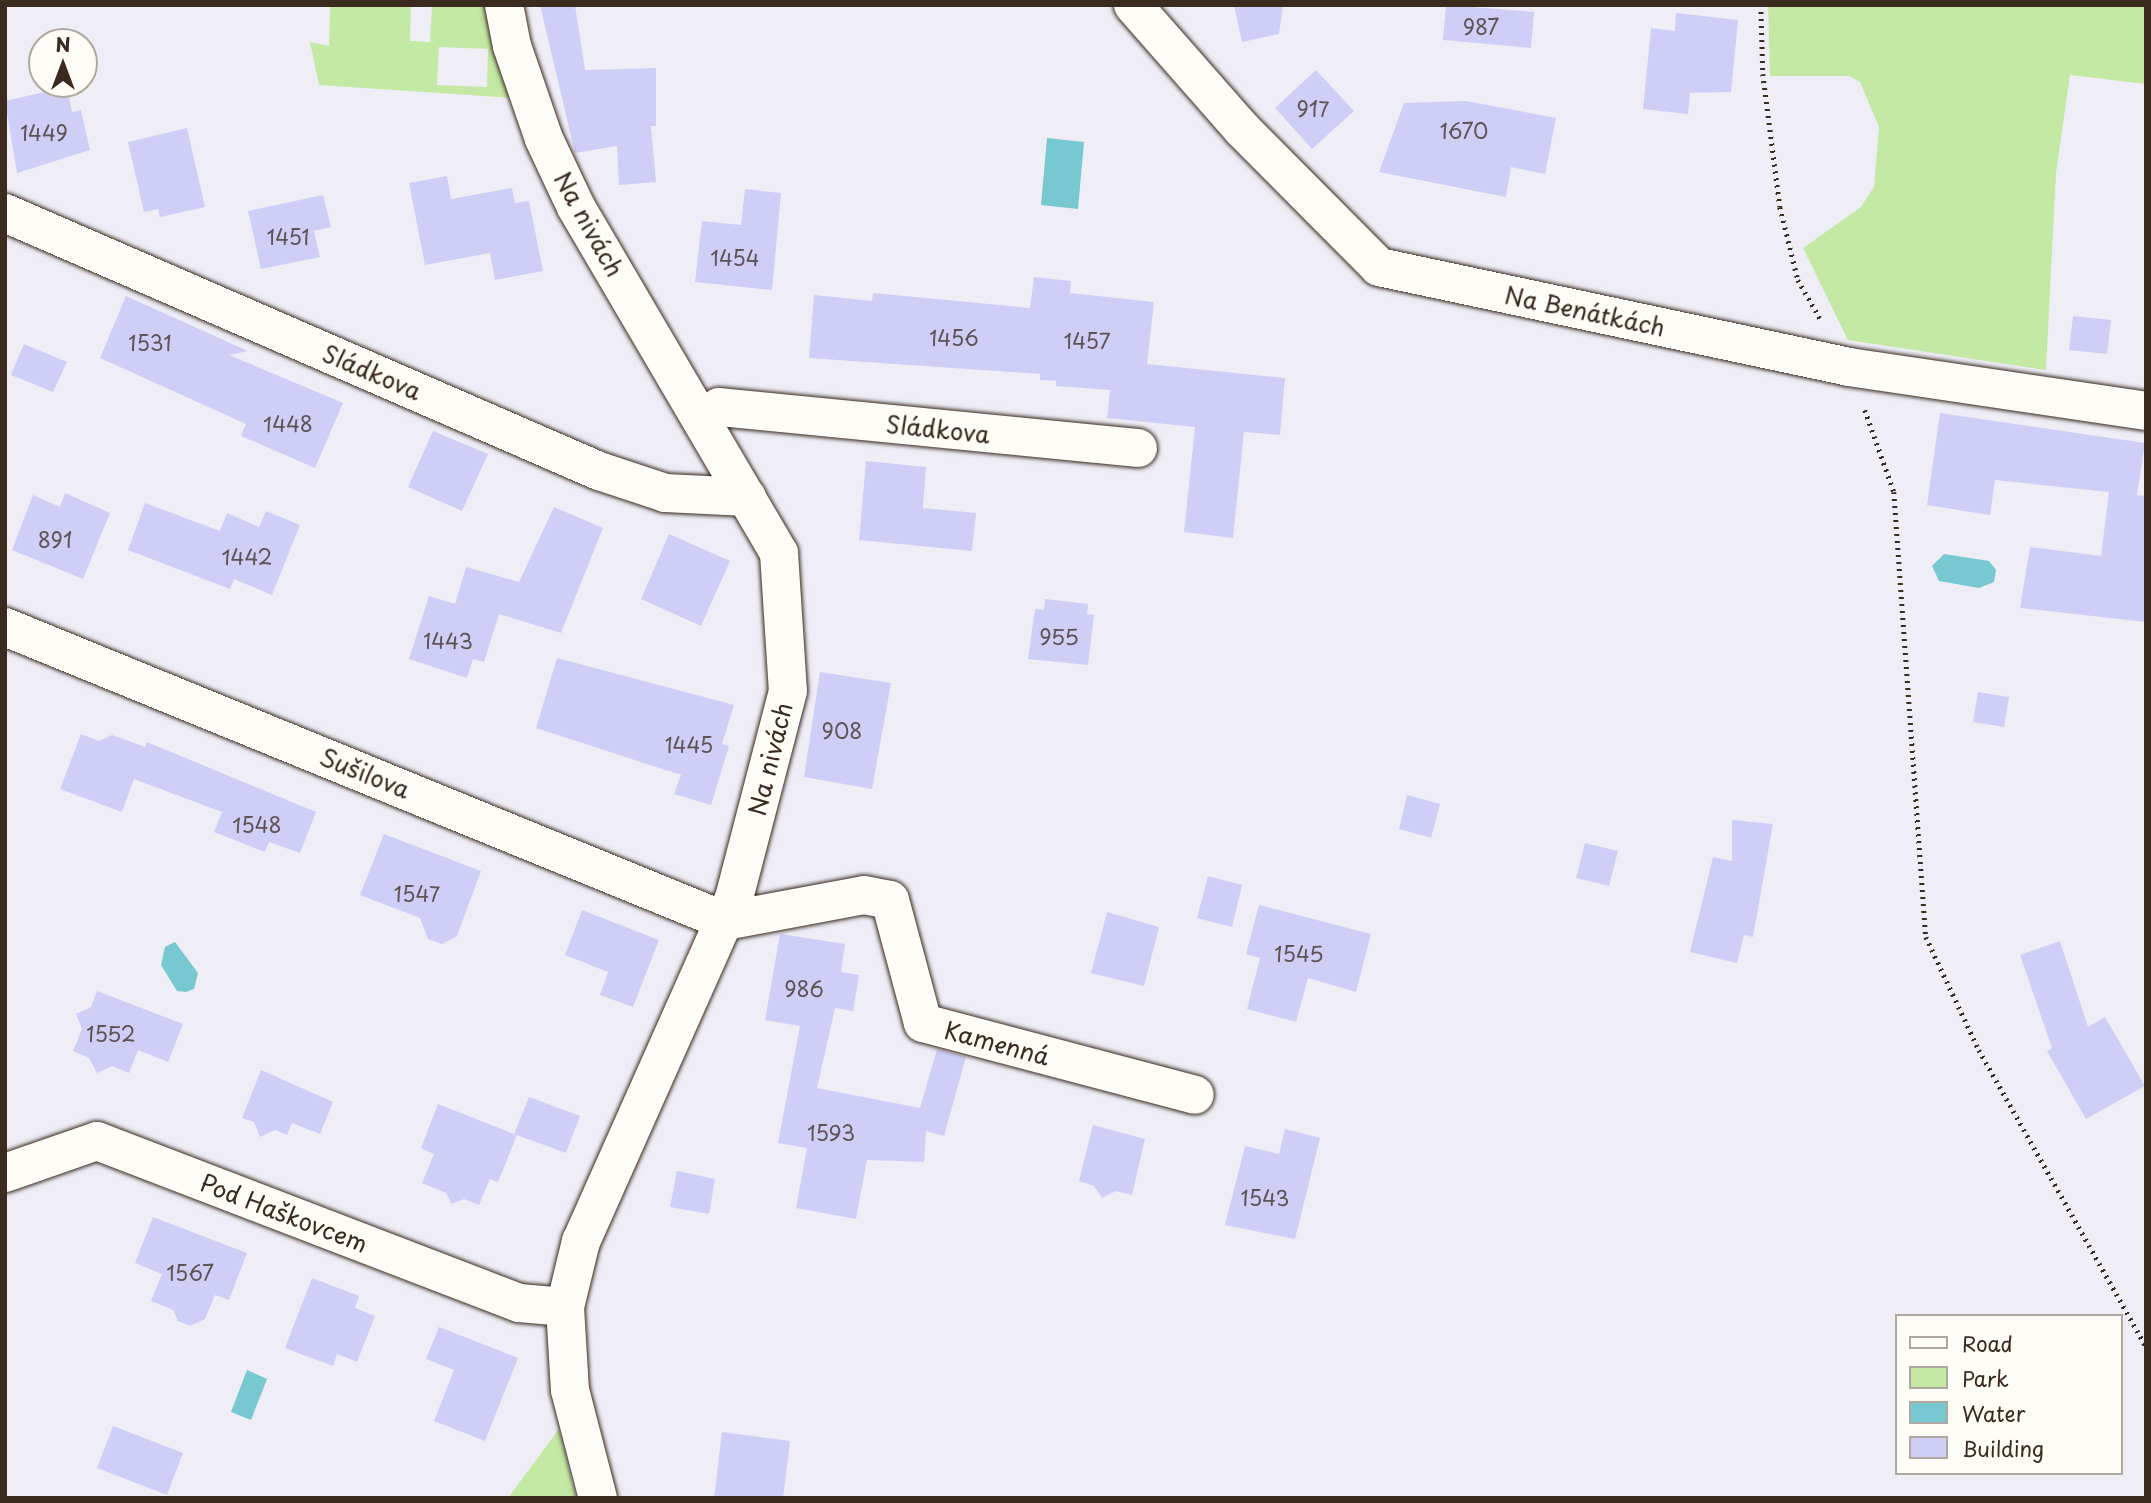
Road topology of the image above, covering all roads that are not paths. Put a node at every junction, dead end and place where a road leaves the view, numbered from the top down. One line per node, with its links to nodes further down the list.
1 (504, 5): 5 (street, Na nivách)
2 (1133, 5): 4 (street, Na Benátkách)
3 (5, 213): 7 (street, Sládkova)
4 (2146, 411)
5 (702, 421): 6 (street, Sládkova); 7 (street, Na nivách)
6 (1138, 448)
7 (747, 497): 9 (street, Na nivách)
8 (5, 627): 9 (street, Sušilova)
9 (725, 920): 10 (street, Kamenná); 12 (street, Na nivách)
10 (1195, 1095)
11 (5, 1173): 12 (street, Pod Haškovcem)
12 (565, 1307): 13 (street, Na nivách)
13 (598, 1498)

